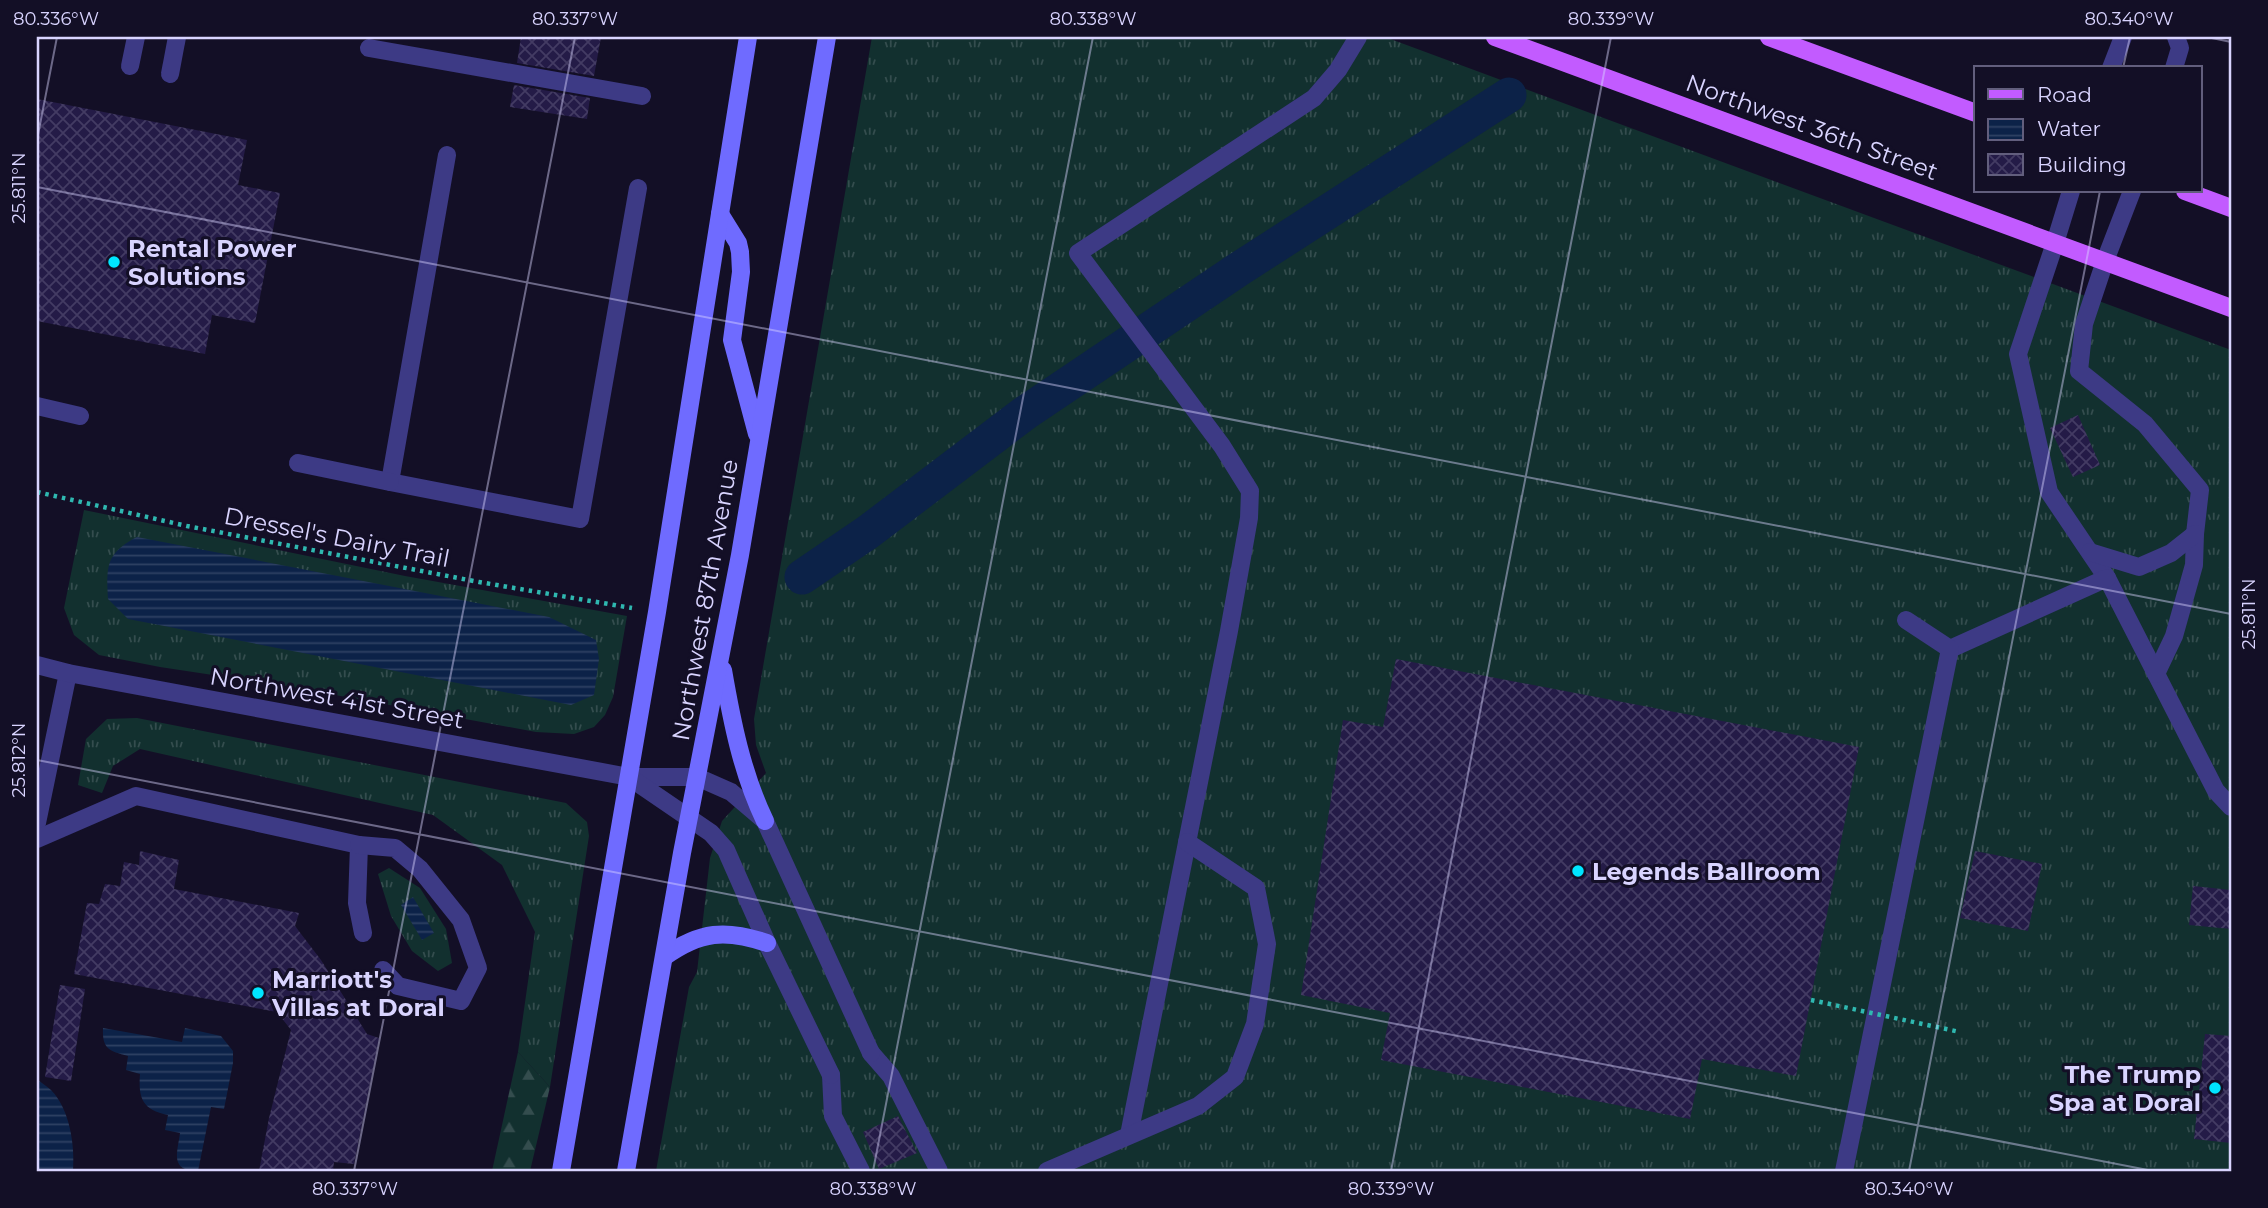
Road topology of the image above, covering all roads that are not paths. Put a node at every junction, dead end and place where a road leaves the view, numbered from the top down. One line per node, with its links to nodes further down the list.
1 (136, 37): 11 (street)
2 (177, 37): 14 (street)
3 (748, 37): 23 (main road, Northwest 87th Avenue)
4 (827, 37): 29 (main road, Northwest 87th Avenue)
5 (1358, 37): 48 (street)
6 (1495, 37): 24 (main road, Northwest 36th Street)
7 (1769, 37): 16 (main road)
8 (2123, 37): 12 (street)
9 (2181, 40): 13 (street)
10 (369, 48): 15 (street)
11 (130, 66)
12 (2112, 66)
13 (2174, 66)
14 (170, 74)
15 (642, 96)
16 (1974, 112)
17 (447, 155): 31 (street)
18 (638, 188): 31 (street)
19 (2071, 192): 24 (street)
20 (2132, 192): 25 (street)
21 (2188, 192): 22 (main road)
22 (2231, 208)
23 (720, 214): 29 (main road); 41 (main road, Northwest 87th Avenue)
24 (2055, 243): 25 (main road, Northwest 36th Street); 33 (street)
25 (2105, 261): 26 (main road, Northwest 36th Street); 32 (street)
26 (2231, 308)
27 (37, 406): 28 (street)
28 (80, 416)
29 (759, 441): 37 (main road, Northwest 87th Avenue)
30 (298, 463): 31 (street)
31 (390, 482)
32 (2194, 534): 33 (street); 40 (street)
33 (2090, 552): 34 (street)
34 (2107, 578): 36 (street); 40 (street)
35 (1906, 620): 36 (street)
36 (1950, 649): 60 (street)
37 (721, 659): 42 (main road, Northwest 87th Avenue); 45 (main road)
38 (37, 665): 39 (street, Northwest 41st Street)
39 (68, 673): 41 (street, Northwest 41st Street); 46 (street)
40 (2155, 674): 43 (street)
41 (629, 776): 42 (street, Northwest 41st Street); 44 (street, Northwest 41st Street); 55 (main road, Northwest 87th Avenue)
42 (697, 777): 44 (main road, Northwest 87th Avenue); 45 (street, Northwest 41st Street)
43 (2231, 807)
44 (689, 817): 51 (street, Northwest 41st Street); 52 (main road, Northwest 87th Avenue)
45 (765, 821): 58 (street, Northwest 41st Street)
46 (37, 823)
47 (37, 839): 49 (street)
48 (1187, 842): 54 (street); 54 (street)
49 (359, 845): 50 (street); 53 (street)
50 (363, 933)
51 (767, 943): 52 (main road); 57 (street, Northwest 41st Street)
52 (664, 957): 56 (main road, Northwest 87th Avenue)
53 (383, 970)
54 (1129, 1135): 59 (street)
55 (561, 1171)
56 (626, 1171)
57 (861, 1171)
58 (939, 1171)
59 (1047, 1171)
60 (1844, 1171)

